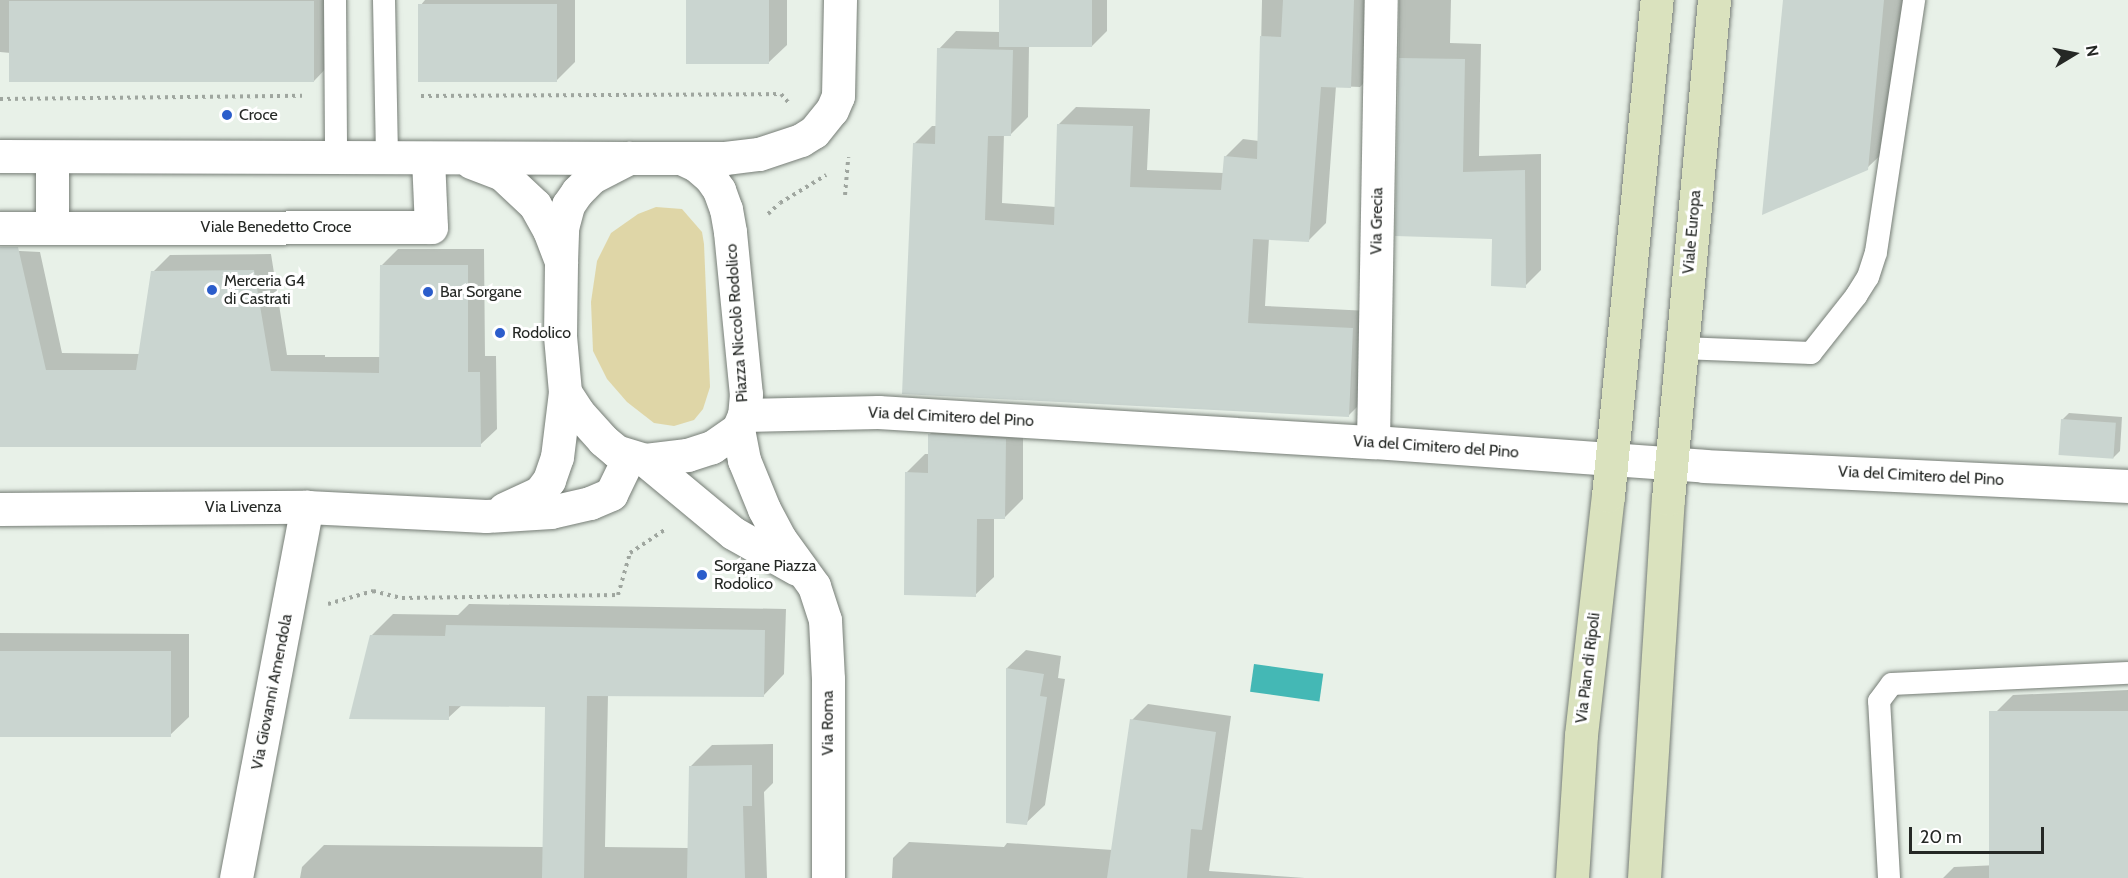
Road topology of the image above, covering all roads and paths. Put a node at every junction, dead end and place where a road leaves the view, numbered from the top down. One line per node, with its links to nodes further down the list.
1 (335, 0): 11 (lane)
2 (384, 0): 12 (lane)
3 (840, 0): 15 (street)
4 (1381, 0): 25 (street, Via Grecia)
5 (1658, 0): 27 (main road)
6 (1714, 0): 22 (main road, Viale Europa)
7 (1914, 0): 22 (lane)
8 (848, 147): 17 (path)
9 (0, 156): 10 (street)
10 (52, 157): 11 (street); 20 (street)
11 (336, 158): 12 (street)
12 (387, 158): 13 (street)
13 (440, 158): 14 (street); 20 (street, Viale Benedetto Croce); 21 (street)
14 (629, 158): 15 (street); 21 (street)
15 (681, 158): 24 (street, Piazza Niccolò Rodolico)
16 (830, 172): 18 (path)
17 (845, 195)
18 (764, 221)
19 (0, 228): 20 (street, Viale Benedetto Croce)
20 (52, 228)
21 (561, 262): 23 (street)
22 (1681, 348): 28 (main road, Viale Europa)
23 (565, 392): 26 (street); 33 (street, Via Livenza)
24 (741, 422): 25 (street, Via del Cimitero del Pino); 26 (street); 34 (street, Via Roma)
25 (1373, 442): 27 (street, Via del Cimitero del Pino)
26 (637, 459): 31 (street); 33 (street, Via Livenza)
27 (1612, 460): 28 (street, Via del Cimitero del Pino); 39 (main road, Via Pian di Ripoli)
28 (1671, 464): 29 (street, Via del Cimitero del Pino); 40 (main road)
29 (2128, 486)
30 (308, 507): 32 (street, Via Livenza); 33 (street, Via Livenza); 35 (street, Via Giovanni Amendola)
31 (699, 507): 34 (street); 35 (path)
32 (0, 509)
33 (486, 516)
34 (803, 573): 38 (street, Via Roma)
35 (287, 616): 37 (street, Via Giovanni Amendola)
36 (2128, 674): 41 (lane)
37 (236, 878)
38 (828, 878)
39 (1572, 878)
40 (1644, 878)
41 (1889, 878)

